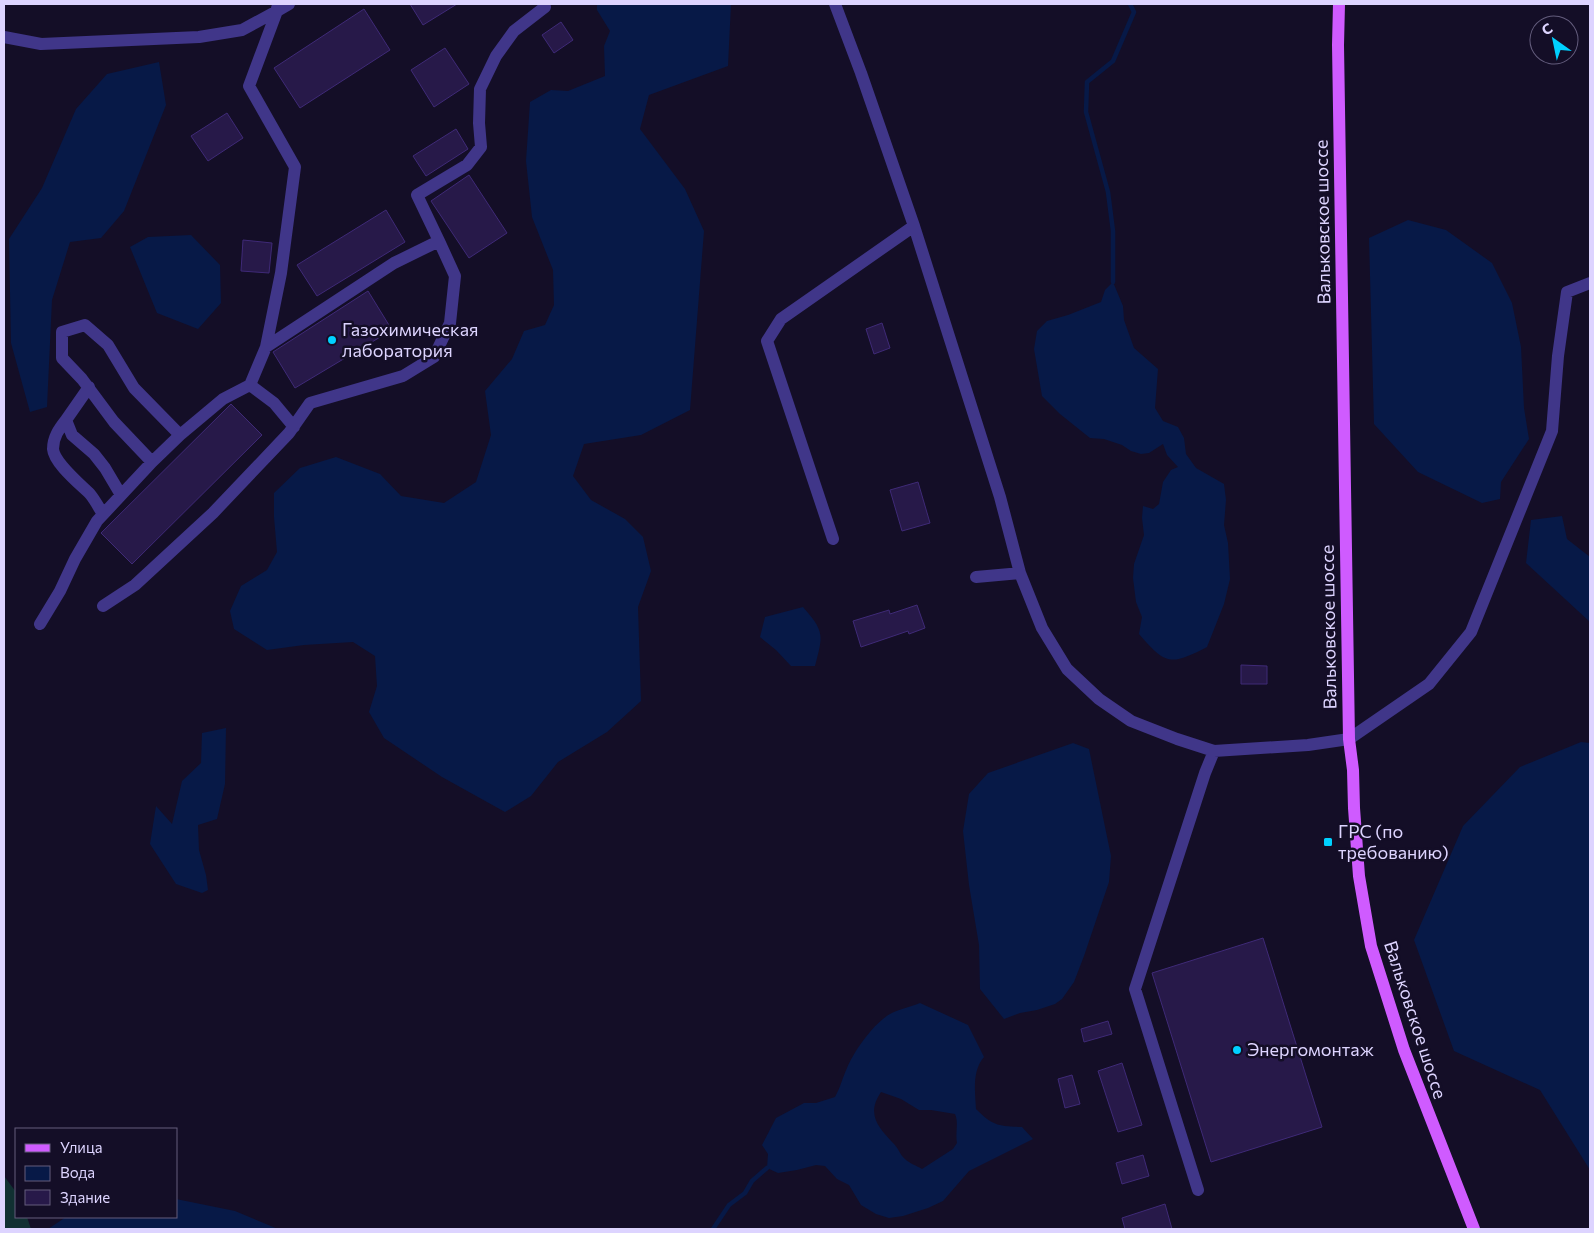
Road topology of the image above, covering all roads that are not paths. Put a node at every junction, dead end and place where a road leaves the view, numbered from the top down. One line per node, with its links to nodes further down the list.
1 (289, 4): 5 (lane)
2 (835, 4): 7 (lane)
3 (1339, 4): 24 (main road, Вальковское шоссе)
4 (546, 6): 8 (lane)
5 (276, 7): 6 (lane); 10 (lane)
6 (4, 37)
7 (914, 226): 19 (lane); 20 (lane)
8 (439, 240): 10 (lane); 14 (lane)
9 (1590, 283): 24 (lane)
10 (266, 347): 11 (lane)
11 (250, 386): 14 (lane); 15 (lane)
12 (88, 388): 13 (lane); 15 (lane); 16 (lane)
13 (66, 420): 17 (lane); 18 (lane)
14 (294, 427): 22 (lane)
15 (180, 435): 16 (lane)
16 (152, 462): 17 (lane)
17 (121, 495): 18 (lane)
18 (103, 514): 23 (lane)
19 (833, 539)
20 (1020, 573): 21 (lane); 25 (lane)
21 (976, 577)
22 (103, 606)
23 (40, 624)
24 (1349, 740): 25 (lane); 27 (main road, Вальковское шоссе)
25 (1214, 751): 26 (lane)
26 (1198, 1190)
27 (1474, 1229)

